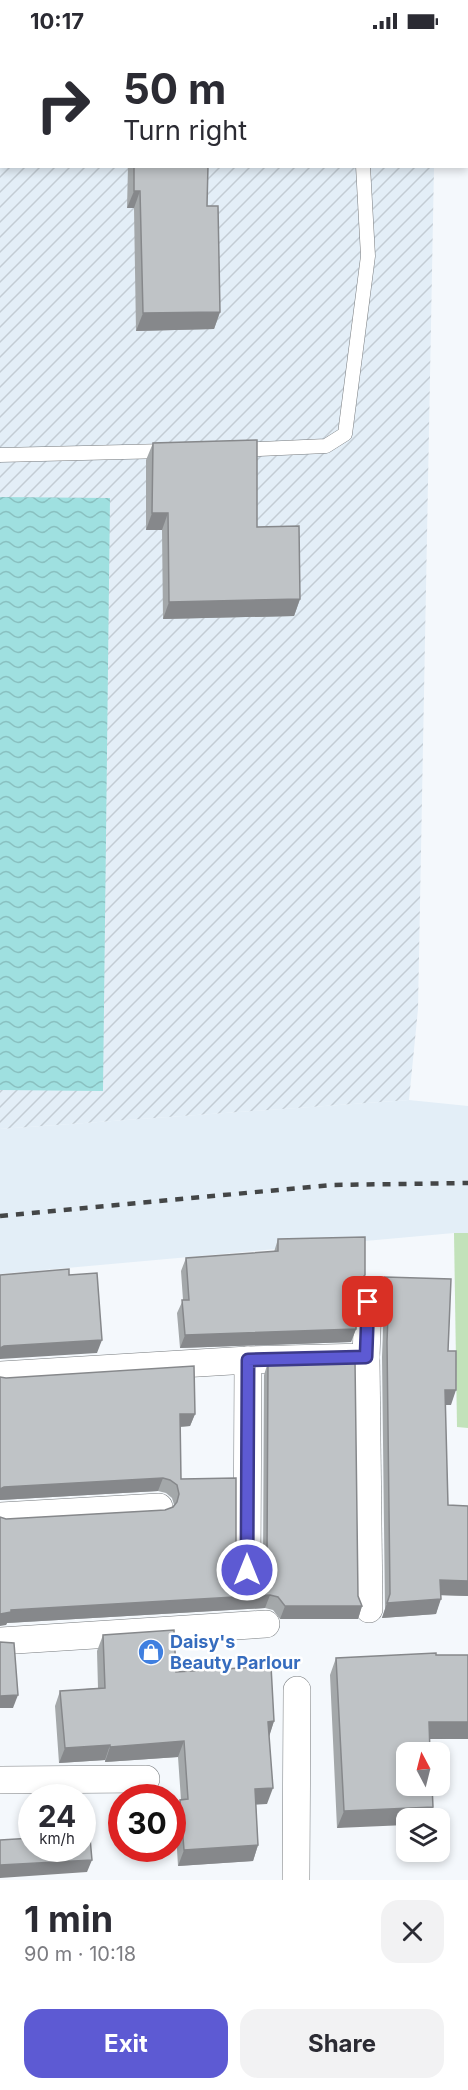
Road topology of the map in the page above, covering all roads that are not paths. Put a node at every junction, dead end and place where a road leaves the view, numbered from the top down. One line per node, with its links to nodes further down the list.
1 (363, 168): 2 (lane)
2 (226, 450)
3 (179, 451): 4 (lane)
4 (0, 455)
5 (368, 1302): 6 (street)
6 (366, 1357): 7 (street); 12 (street)
7 (248, 1360): 8 (street); 11 (street)
8 (0, 1374)
9 (159, 1507): 10 (street)
10 (0, 1516)
11 (247, 1570)
12 (369, 1609)
13 (266, 1624): 14 (street)
14 (0, 1641)
15 (297, 1690): 18 (street)
16 (146, 1779): 17 (street)
17 (0, 1780)
18 (296, 1880)

